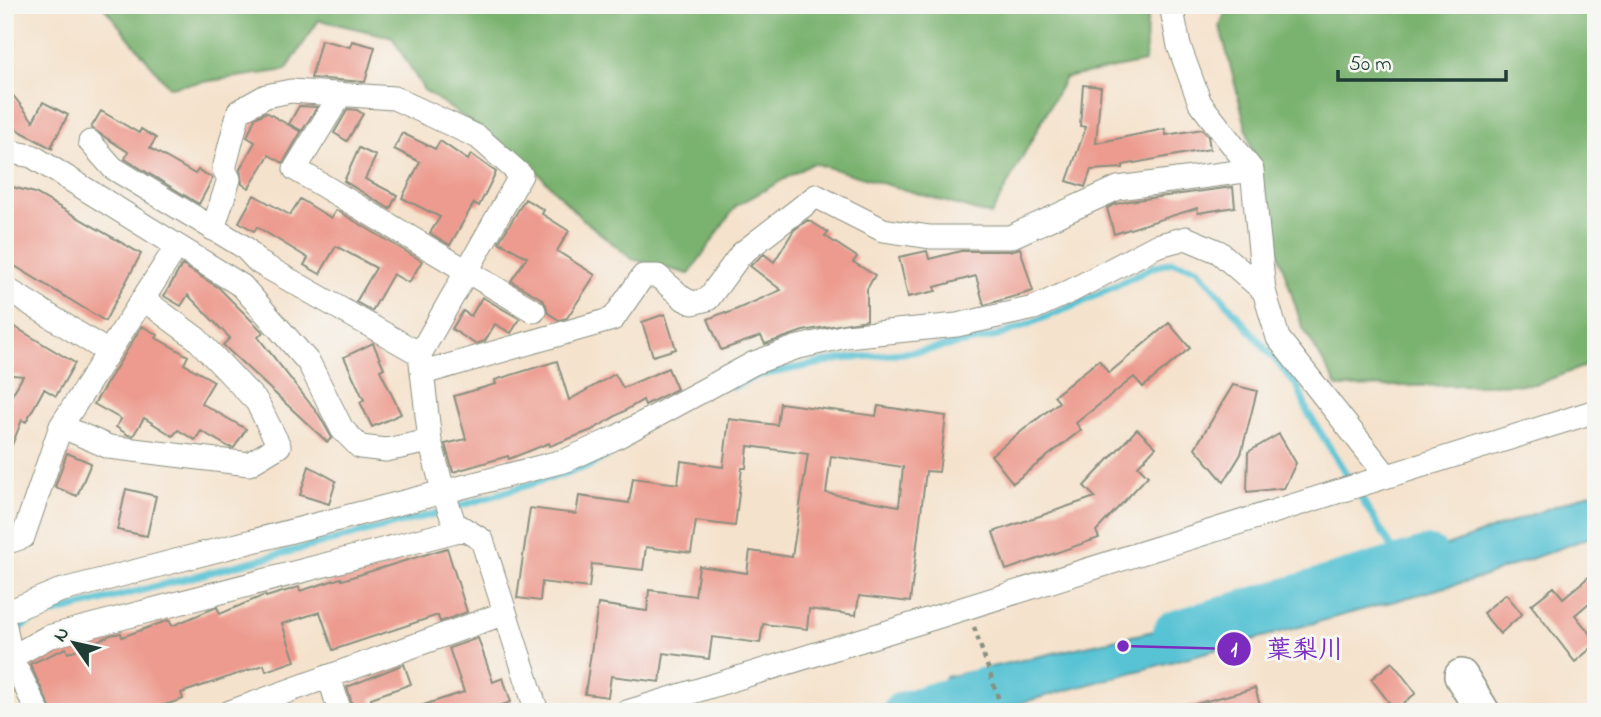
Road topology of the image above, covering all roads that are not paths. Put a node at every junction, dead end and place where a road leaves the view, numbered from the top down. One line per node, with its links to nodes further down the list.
1 (1171, 5): 5 (street)
2 (341, 94): 6 (street); 8 (street); 8 (street)
3 (89, 142): 6 (street)
4 (5, 151): 7 (street)
5 (1252, 170): 10 (street); 14 (street)
6 (212, 229): 14 (street)
7 (177, 246): 11 (street); 17 (street)
8 (467, 271): 12 (street); 14 (street)
9 (5, 288): 13 (street)
10 (1264, 291): 18 (street); 19 (street)
11 (143, 299): 13 (street); 16 (street)
12 (534, 311)
13 (108, 352): 16 (street)
14 (422, 364): 17 (street)
15 (1596, 411): 18 (street)
16 (61, 426): 21 (street)
17 (430, 441): 19 (street)
18 (1386, 475): 32 (street)
19 (444, 494): 20 (street); 22 (street)
20 (463, 529): 23 (street); 25 (street)
21 (5, 542)
22 (5, 613)
23 (505, 613): 26 (street); 31 (street)
24 (5, 626): 25 (street)
25 (8, 659): 28 (street)
26 (328, 676): 29 (street); 30 (street)
27 (1461, 676): 33 (street)
28 (38, 712)
29 (230, 712)
30 (340, 712)
31 (537, 712)
32 (627, 712)
33 (1483, 712)

